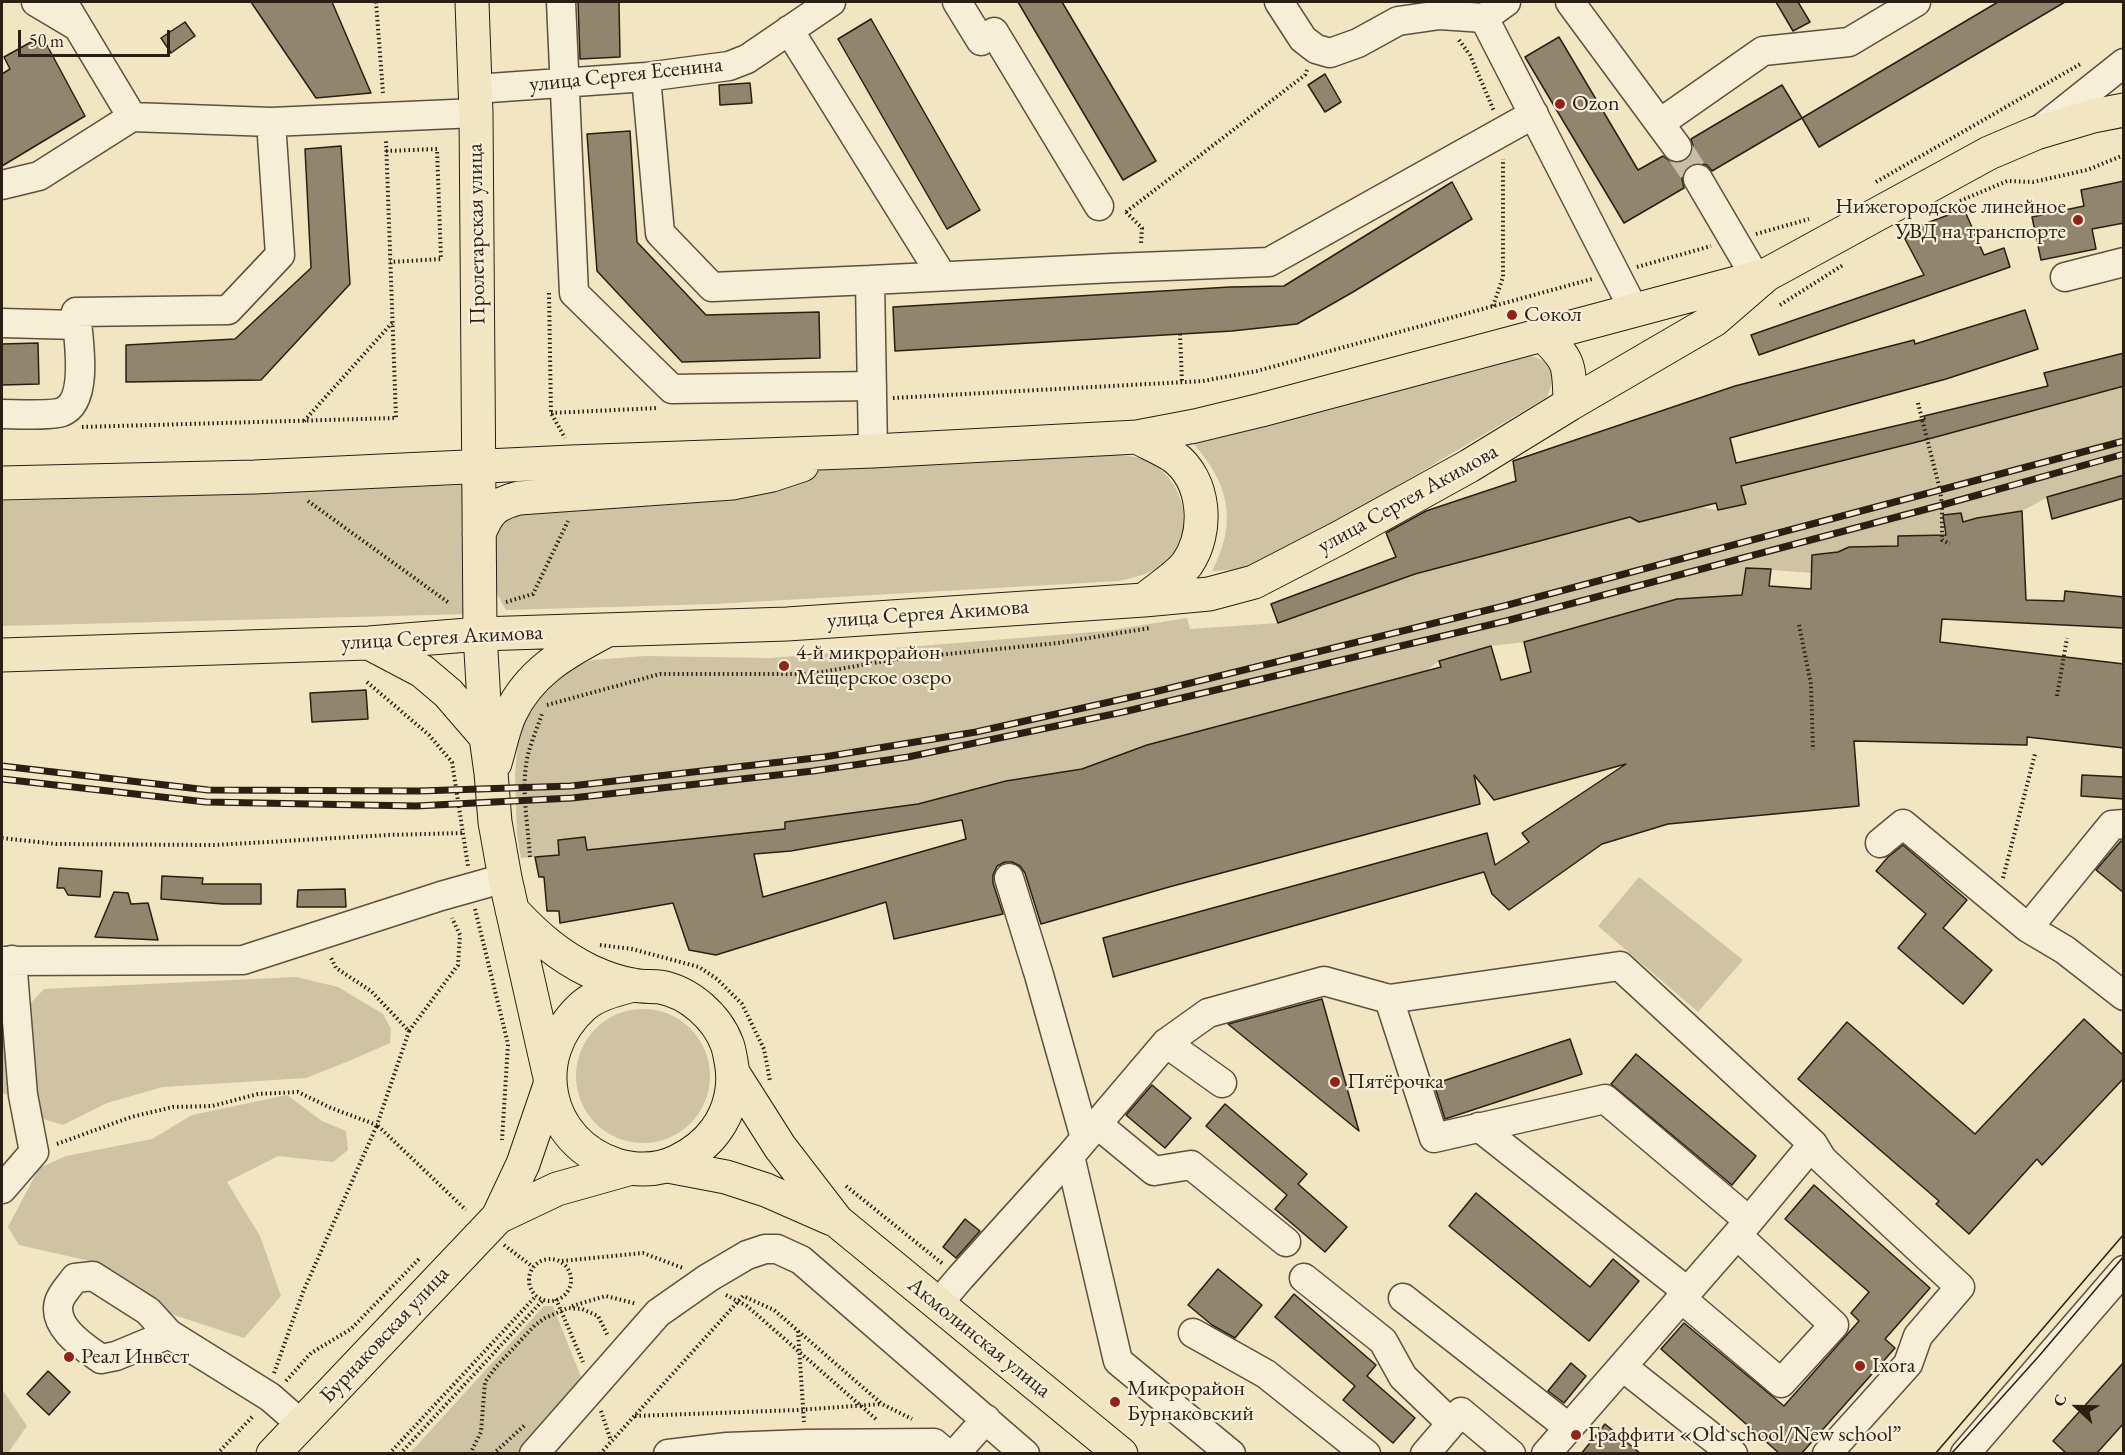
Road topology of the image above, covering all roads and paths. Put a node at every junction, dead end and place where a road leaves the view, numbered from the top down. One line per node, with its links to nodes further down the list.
1 (36, 2): 12 (street)
2 (63, 2): 12 (street)
3 (376, 2): 23 (path)
4 (472, 2): 19 (main road, Пролетарская улица)
5 (561, 2): 18 (street)
6 (831, 2): 13 (street, улица Сергея Есенина)
7 (957, 2): 34 (street)
8 (1279, 2): 14 (street)
9 (1570, 2): 25 (street)
10 (1916, 2): 25 (street)
11 (1495, 10): 14 (street); 21 (street)
12 (78, 27): 22 (street)
13 (789, 30): 17 (street, улица Сергея Есенина); 42 (street)
14 (1316, 49): 34 (path)
15 (2092, 57): 31 (path)
16 (2124, 63): 26 (street)
17 (646, 77): 18 (street, улица Сергея Есенина); 45 (street)
18 (565, 83): 19 (street, улица Сергея Есенина); 54 (street)
19 (475, 101): 23 (street, улица Сергея Есенина); 65 (main road, Пролетарская улица)
20 (2124, 110): 26 (main road, улица Сергея Акимова)
21 (1534, 114): 40 (street); 41 (street)
22 (132, 117): 24 (street, улица Сергея Есенина); 32 (street)
23 (385, 117): 24 (street, улица Сергея Есенина); 28 (path)
24 (271, 122): 50 (street)
25 (1660, 123): 27 (street)
26 (2036, 133): 43 (main road, улица Сергея Акимова)
27 (1677, 147)
28 (386, 151): 38 (path); 38 (path)
29 (2124, 155): 33 (path)
30 (1698, 179): 36 (street)
31 (1876, 182)
32 (2, 185)
33 (1959, 202)
34 (1113, 209): 40 (path)
35 (1814, 218): 36 (path)
36 (1735, 240): 41 (path); 43 (street)
37 (1852, 260): 46 (path)
38 (390, 262): 48 (path)
39 (2124, 262): 44 (street)
40 (1139, 267): 42 (street)
41 (1615, 273): 47 (street); 53 (path)
42 (942, 276): 45 (street)
43 (1761, 276): 47 (main road, улица Сергея Акимова); 56 (main road, улица Сергея Акимова)
44 (2065, 277)
45 (870, 280): 54 (street)
46 (1780, 305)
47 (1634, 310): 52 (main road, улица Сергея Акимова)
48 (392, 322): 59 (path); 59 (path)
49 (2, 323): 50 (street)
50 (77, 325): 58 (street)
51 (1180, 334): 53 (path)
52 (1543, 335): 56 (main road); 61 (main road, улица Сергея Акимова)
53 (1182, 382): 54 (path)
54 (872, 392): 64 (street)
55 (1918, 403): 70 (path)
56 (1570, 404): 73 (main road, улица Сергея Акимова)
57 (670, 408): 62 (path)
58 (2, 414)
59 (304, 421): 60 (path)
60 (71, 428)
61 (1137, 437): 64 (main road, улица Сергея Акимова); 73 (main road)
62 (570, 446)
63 (840, 451): 64 (main road, улица Сергея Акимова); 65 (main road, улица Сергея Акимова); 69 (main road)
64 (873, 451)
65 (479, 466): 66 (main road, улица Сергея Акимова); 69 (main road, Пролетарская улица)
66 (2, 483)
67 (305, 499): 72 (path)
68 (570, 519): 71 (path)
69 (479, 534): 76 (main road, Пролетарская улица)
70 (1950, 544)
71 (505, 602)
72 (449, 603)
73 (1150, 613): 75 (main road, улица Сергея Акимова); 82 (path)
74 (1799, 626): 84 (path)
75 (608, 630): 76 (main road, улица Сергея Акимова); 86 (main road)
76 (480, 634): 78 (main road, улица Сергея Акимова); 83 (main road, Пролетарская улица)
77 (2067, 638): 81 (path)
78 (369, 643): 79 (main road, улица Сергея Акимова); 83 (main road)
79 (2, 655)
80 (367, 682): 88 (path)
81 (2057, 696)
82 (545, 706)
83 (486, 737): 86 (main road, Пролетарская улица)
84 (1813, 750)
85 (2035, 754): 95 (path)
86 (491, 773): 91 (main road, Пролетарская улица)
87 (2124, 824): 97 (street)
88 (462, 833): 89 (path); 93 (path)
89 (2, 838)
90 (1880, 843): 95 (street)
91 (505, 878): 93 (street); 96 (main road, Пролетарская улица)
92 (1009, 878): 110 (street)
93 (471, 887): 94 (street); 112 (path)
94 (441, 896): 98 (street); 103 (path)
95 (1997, 902): 97 (street)
96 (512, 910): 100 (main road); 106 (main road, Пролетарская улица)
97 (2028, 928): 101 (street)
98 (320, 936): 99 (street); 103 (path)
99 (7, 961): 113 (street)
100 (633, 986): 105 (main road); 106 (main road)
101 (2124, 996)
102 (1389, 999): 104 (street); 109 (street); 111 (street)
103 (410, 1031): 108 (path)
104 (1166, 1043): 107 (street); 110 (street)
105 (733, 1073): 114 (main road); 118 (main road)
106 (549, 1079): 115 (main road); 117 (main road)
107 (1222, 1083)
108 (377, 1125): 113 (path); 117 (path); 142 (path)
109 (1479, 1128): 119 (street); 127 (street)
110 (1084, 1140): 120 (street); 133 (street); 168 (street)
111 (1813, 1144): 119 (street); 173 (street)
112 (501, 1148)
113 (34, 1152): 116 (street)
114 (668, 1166): 115 (main road); 118 (main road)
115 (628, 1168): 117 (main road)
116 (2, 1189)
117 (491, 1220): 123 (path); 149 (main road, Бурнаковская улица)
118 (837, 1221): 133 (main road, Акмолинская улица)
119 (1743, 1228): 127 (street); 127 (street)
120 (1286, 1242)
121 (425, 1253): 142 (path)
122 (562, 1261): 123 (path); 126 (path); 131 (path)
123 (533, 1267): 128 (path)
124 (2121, 1277): 174 (street)
125 (1305, 1278): 150 (street)
126 (705, 1280): 129 (path); 132 (path); 147 (street); 162 (street)
127 (1685, 1295): 141 (street)
128 (536, 1296): 131 (path); 158 (path)
129 (743, 1296): 132 (path); 136 (path)
130 (1403, 1298): 151 (street)
131 (544, 1299): 159 (path)
132 (738, 1302): 140 (path); 146 (path)
133 (938, 1304): 155 (main road, Акмолинская улица)
134 (648, 1307): 135 (path)
135 (568, 1308): 139 (path); 160 (path)
136 (798, 1330): 140 (path); 143 (path)
137 (169, 1334): 142 (street)
138 (1193, 1334): 169 (street)
139 (607, 1342)
140 (799, 1352): 144 (path); 145 (path)
141 (1623, 1367): 151 (street); 154 (street)
142 (270, 1397): 149 (street); 156 (path)
143 (882, 1404): 144 (path); 152 (path)
144 (860, 1405): 145 (path); 152 (path)
145 (803, 1410): 146 (path); 153 (path)
146 (634, 1416): 163 (path)
147 (986, 1419): 166 (street); 167 (street)
148 (527, 1423): 161 (path)
149 (301, 1424): 157 (main road, Бурнаковская улица)
150 (1451, 1424): 170 (street); 171 (street)
151 (1569, 1428): 172 (street)
152 (908, 1431): 153 (street); 165 (street)
153 (806, 1444): 164 (street)
154 (1714, 1448)
155 (1114, 1451)
156 (218, 1454)
157 (273, 1454)
158 (388, 1454)
159 (400, 1454)
160 (470, 1454)
161 (493, 1454)
162 (534, 1454)
163 (600, 1454)
164 (668, 1454)
165 (947, 1454)
166 (955, 1454)
167 (1025, 1454)
168 (1231, 1454)
169 (1366, 1454)
170 (1425, 1454)
171 (1511, 1454)
172 (1546, 1454)
173 (1827, 1454)
174 (1965, 1454)

